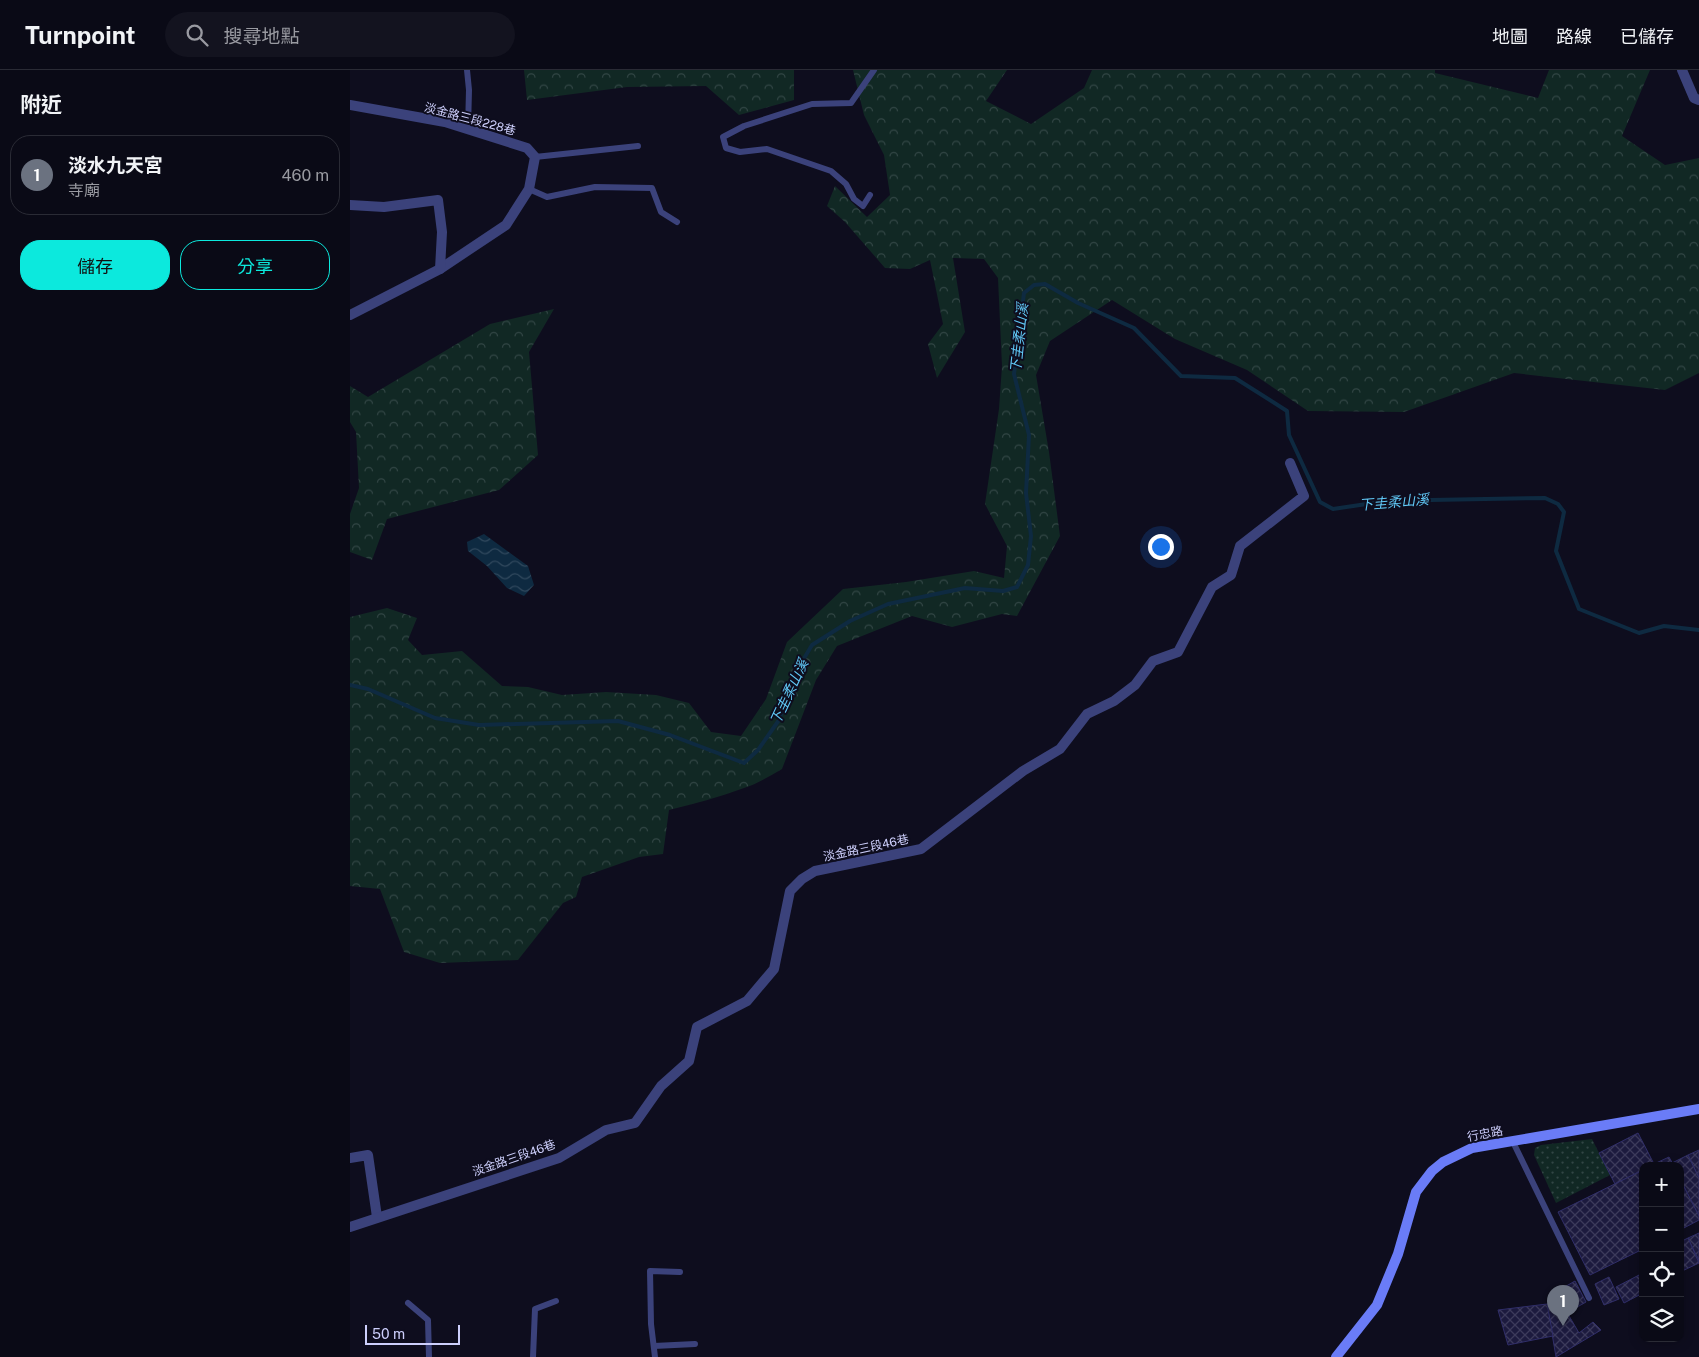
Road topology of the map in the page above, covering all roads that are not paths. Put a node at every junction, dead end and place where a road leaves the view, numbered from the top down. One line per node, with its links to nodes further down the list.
1 (467, 70): 6 (lane)
2 (874, 70): 10 (lane)
3 (1682, 70): 4 (street)
4 (1699, 100)
5 (350, 104): 6 (street, 淡金路三段228巷)
6 (468, 129): 8 (street, 淡金路三段228巷)
7 (638, 146): 8 (lane)
8 (535, 157): 9 (street)
9 (529, 189): 12 (lane); 13 (street)
10 (870, 195)
11 (350, 205): 13 (street)
12 (677, 222)
13 (440, 269): 14 (street)
14 (350, 315)
15 (1290, 463): 19 (street, 淡金路三段46巷)
16 (1699, 1109): 17 (street, 行忠路)
17 (1513, 1142): 22 (lane); 30 (street, 行忠路)
18 (350, 1158): 19 (street)
19 (377, 1217): 20 (street, 淡金路三段46巷)
20 (350, 1227)
21 (680, 1272): 26 (lane)
22 (1590, 1298)
23 (556, 1301): 28 (lane)
24 (408, 1303): 27 (lane)
25 (695, 1344): 26 (lane)
26 (654, 1346): 29 (lane)
27 (429, 1357)
28 (533, 1357)
29 (656, 1357)
30 (1336, 1357)

